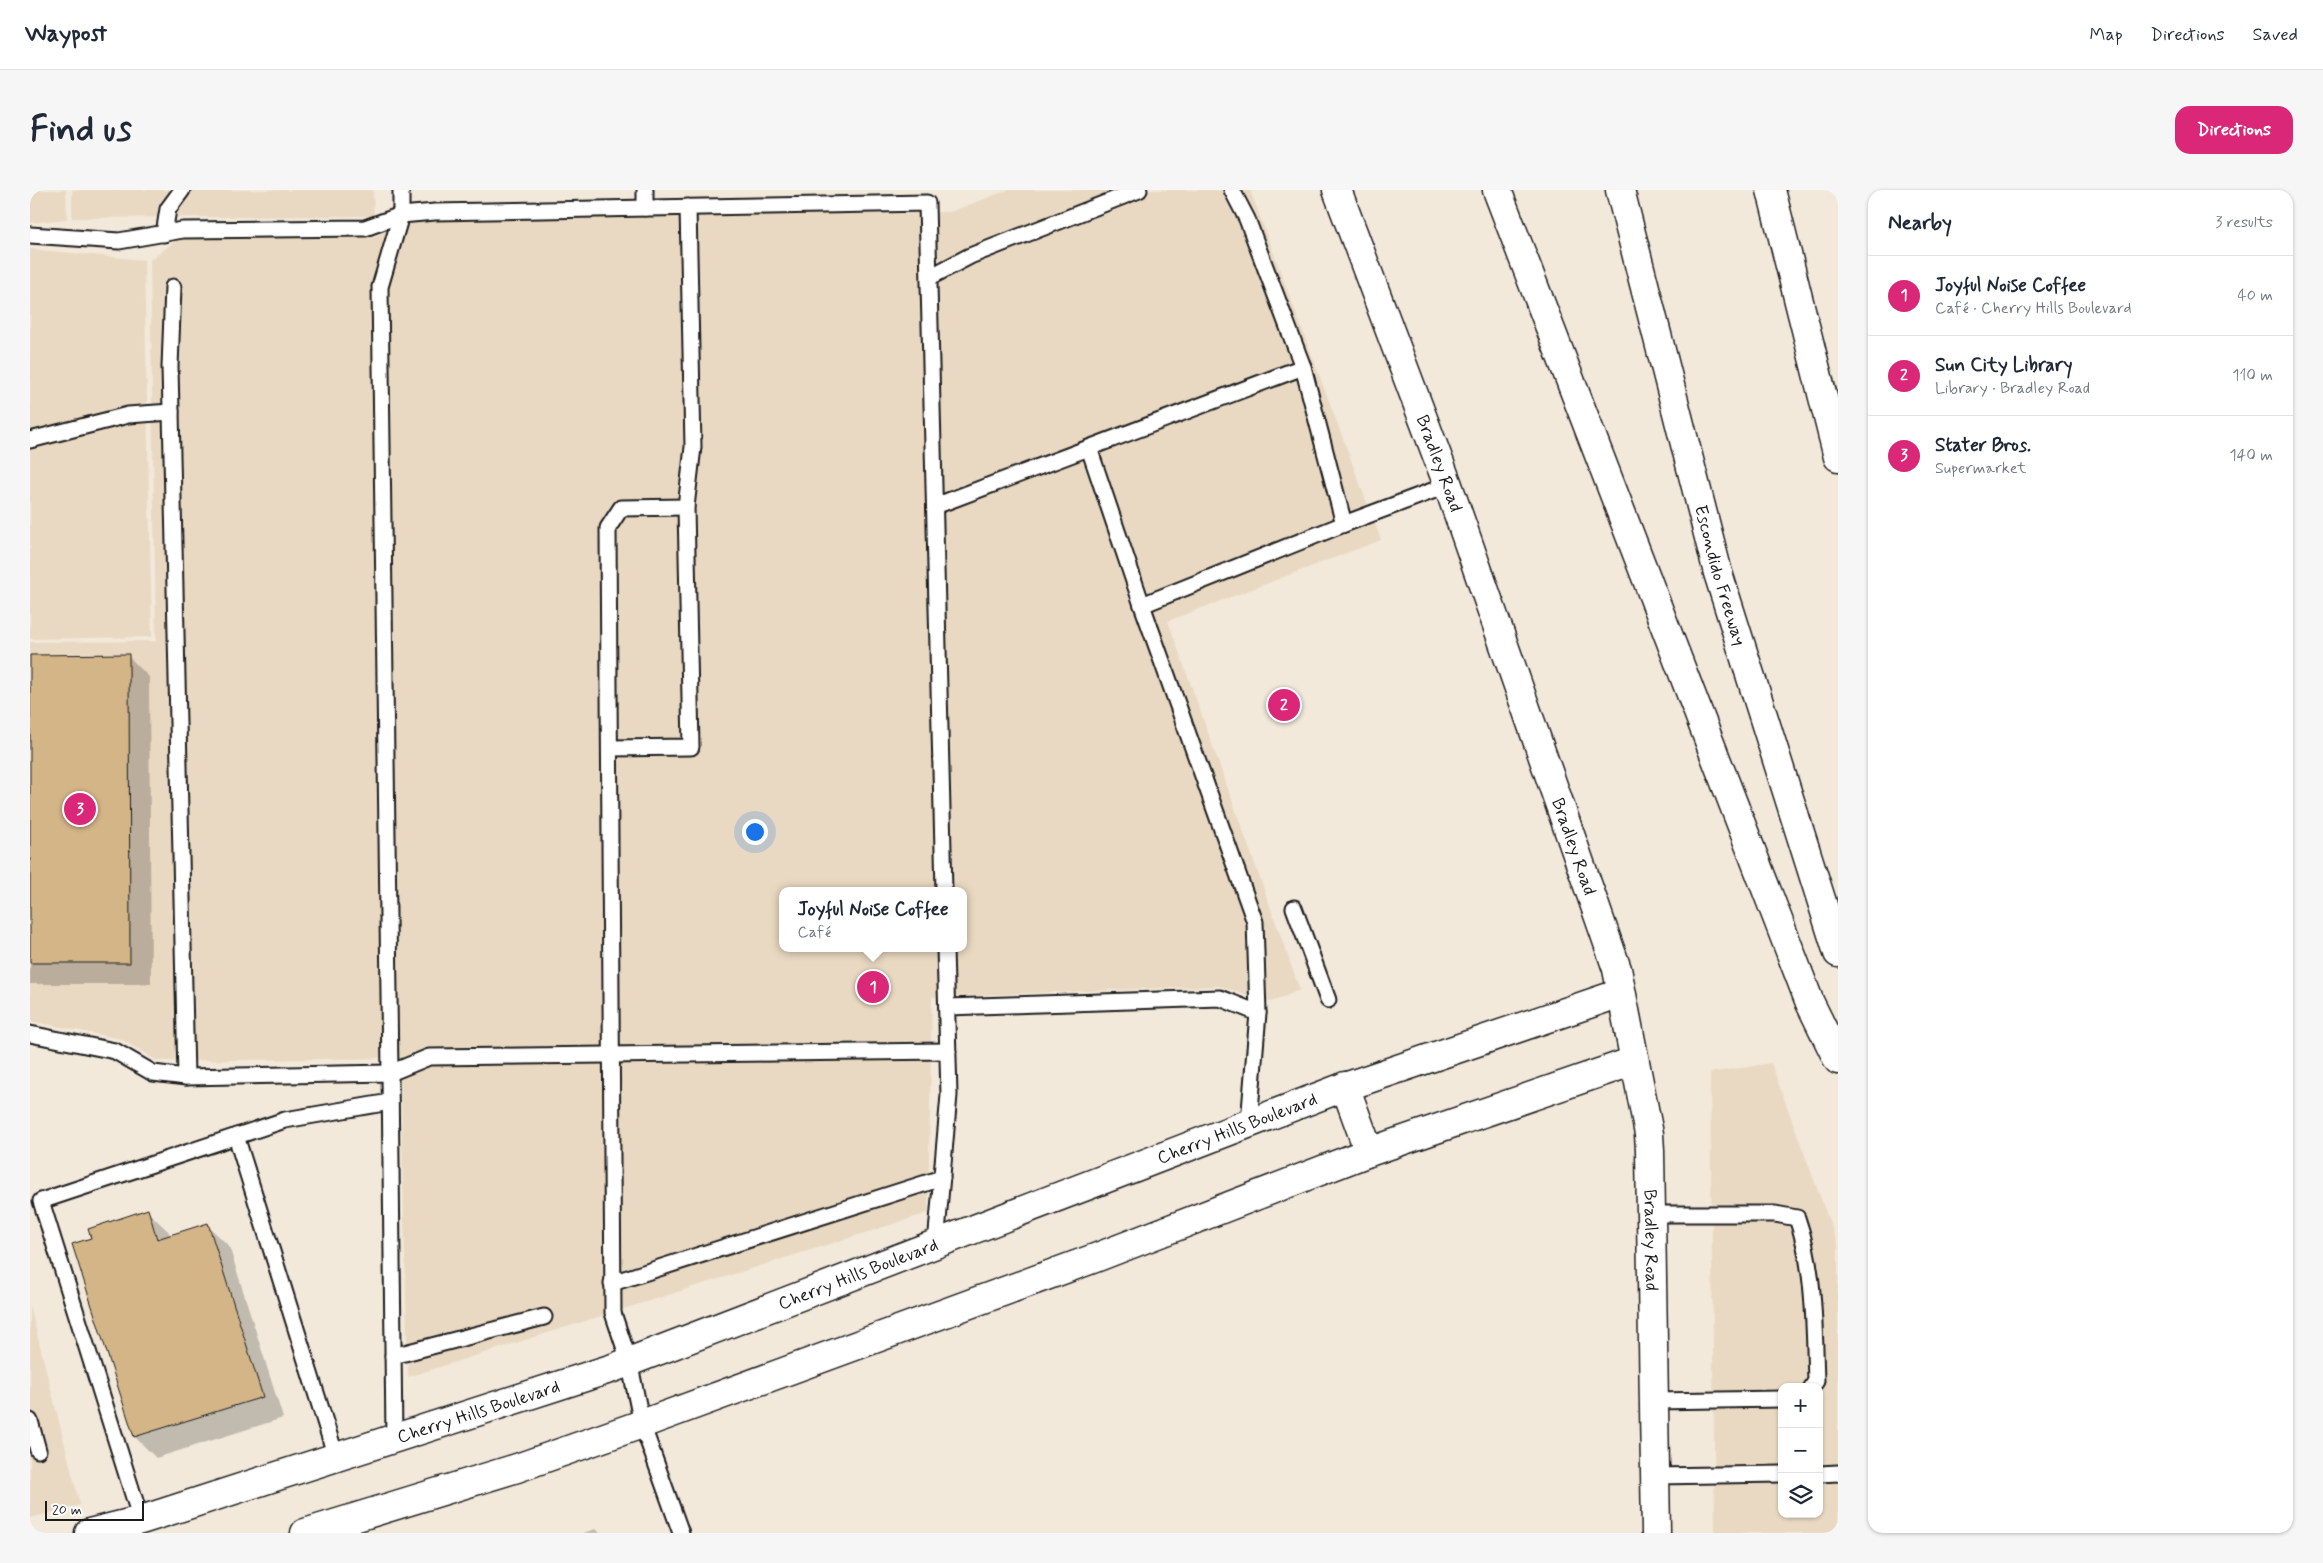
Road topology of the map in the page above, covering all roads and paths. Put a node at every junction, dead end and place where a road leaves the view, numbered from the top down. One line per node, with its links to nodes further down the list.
1 (182, 190): 13 (lane)
2 (401, 190): 12 (lane)
3 (645, 190): 11 (lane)
4 (1139, 190): 15 (lane)
5 (1232, 190): 17 (lane)
6 (1337, 190): 22 (main road, Bradley Road)
7 (1498, 190): 39 (main road)
8 (1620, 190): 31 (main road, Escondido Freeway)
9 (1770, 190): 21 (main road)
10 (688, 207): 11 (lane); 15 (lane); 24 (lane)
11 (646, 208): 12 (lane)
12 (400, 215): 13 (lane); 41 (lane)
13 (164, 234): 14 (lane)
14 (30, 235)
15 (930, 277): 23 (lane)
16 (173, 287): 18 (lane)
17 (1303, 367): 20 (lane); 25 (lane)
18 (171, 412): 19 (lane); 42 (lane)
19 (30, 440)
20 (1089, 448): 23 (lane); 26 (lane)
21 (1838, 457)
22 (1448, 485): 25 (lane); 32 (main road, Bradley Road)
23 (935, 506): 28 (lane)
24 (686, 507): 27 (lane); 27 (lane)
25 (1344, 524): 26 (lane)
26 (1142, 605): 35 (lane)
27 (610, 748): 38 (lane)
28 (944, 887)
29 (1294, 908): 33 (lane)
30 (945, 952): 34 (lane)
31 (1838, 954)
32 (1621, 993): 40 (main road, Bradley Road); 43 (main road, Cherry Hills Boulevard)
33 (1328, 1000)
34 (947, 1006): 35 (lane); 37 (lane)
35 (1258, 1013): 45 (lane)
36 (30, 1034): 42 (lane)
37 (948, 1051): 38 (lane); 48 (lane)
38 (610, 1055): 41 (lane); 51 (lane)
39 (1838, 1060)
40 (1634, 1061): 47 (main road); 49 (main road, Bradley Road)
41 (390, 1073): 42 (lane); 44 (lane)
42 (186, 1076)
43 (1345, 1086): 45 (main road, Cherry Hills Boulevard); 47 (main road)
44 (390, 1102): 46 (lane); 53 (lane)
45 (1249, 1123): 50 (main road, Cherry Hills Boulevard)
46 (236, 1136): 62 (lane); 67 (lane)
47 (1369, 1152): 59 (main road)
48 (942, 1178): 50 (lane); 51 (lane)
49 (1651, 1214): 55 (lane); 57 (main road, Bradley Road)
50 (936, 1244): 54 (main road, Cherry Hills Boulevard)
51 (612, 1283): 54 (lane)
52 (544, 1317): 53 (lane)
53 (393, 1356): 60 (lane)
54 (630, 1361): 59 (lane); 60 (main road, Cherry Hills Boulevard)
55 (1815, 1383)
56 (1778, 1400): 57 (lane)
57 (1654, 1401): 66 (main road, Bradley Road)
58 (30, 1421): 61 (lane)
59 (642, 1424): 69 (main road); 70 (lane)
60 (394, 1438): 62 (main road, Cherry Hills Boulevard)
61 (38, 1450)
62 (336, 1457): 67 (main road, Cherry Hills Boulevard)
63 (1838, 1473): 65 (lane)
64 (1778, 1474): 66 (lane)
65 (1823, 1474)
66 (1655, 1476): 71 (main road, Bradley Road)
67 (141, 1520): 68 (main road, Cherry Hills Boulevard)
68 (88, 1533)
69 (304, 1533)
70 (680, 1533)
71 (1656, 1533)

